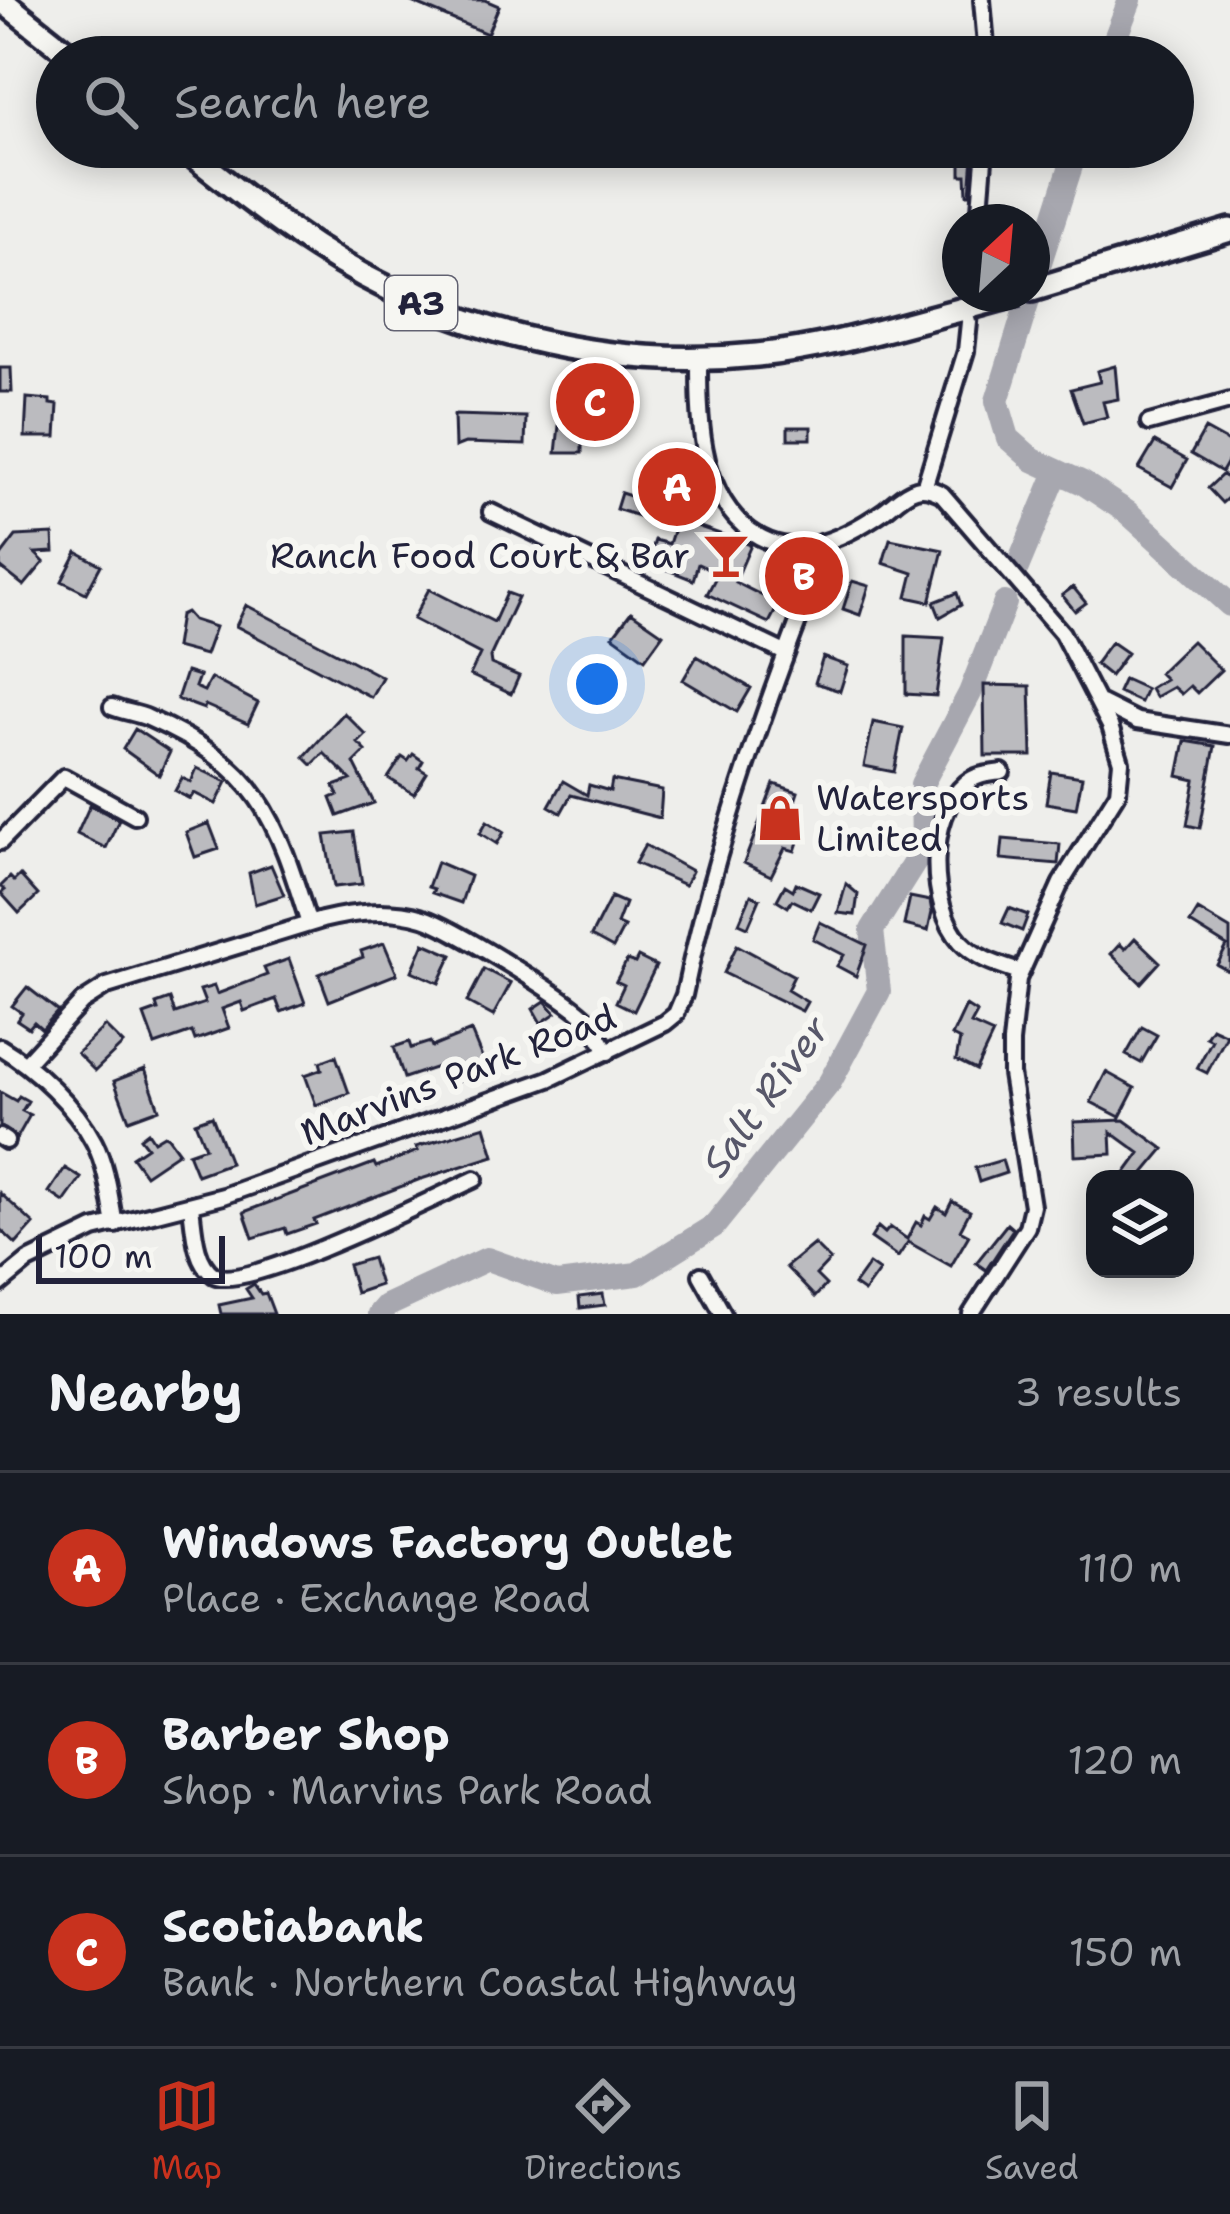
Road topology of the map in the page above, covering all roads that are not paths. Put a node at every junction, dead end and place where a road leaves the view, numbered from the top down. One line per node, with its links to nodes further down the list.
1 (1, 0): 3 (main road)
2 (982, 0): 4 (street)
3 (46, 36)
4 (985, 36)
5 (210, 168): 12 (main road, A3)
6 (983, 168): 7 (street)
7 (980, 204)
8 (1230, 230): 9 (main road)
9 (1050, 285)
10 (952, 312): 12 (main road, A3, bridge)
11 (970, 312): 15 (street)
12 (699, 359): 17 (street)
13 (1230, 400): 14 (street)
14 (1149, 424)
15 (923, 488): 17 (street); 19 (street)
16 (491, 512): 18 (street)
17 (829, 542): 18 (street, Marvins Park Road)
18 (785, 653): 28 (street, Marvins Park Road)
19 (1096, 701): 21 (street); 26 (street)
20 (112, 707): 25 (street)
21 (1230, 735)
22 (1002, 772): 26 (street)
23 (135, 816): 24 (street)
24 (0, 842)
25 (309, 923): 28 (street); 29 (street)
26 (1020, 972): 36 (street)
27 (0, 1047): 29 (street)
28 (608, 1052): 31 (street, Marvins Park Road)
29 (25, 1064): 32 (street)
30 (475, 1179): 31 (street)
31 (191, 1206): 32 (street, Marvins Park Road)
32 (115, 1225): 34 (street, Marvins Park Road)
33 (701, 1275): 35 (street)
34 (0, 1284)
35 (723, 1314)
36 (971, 1314)

